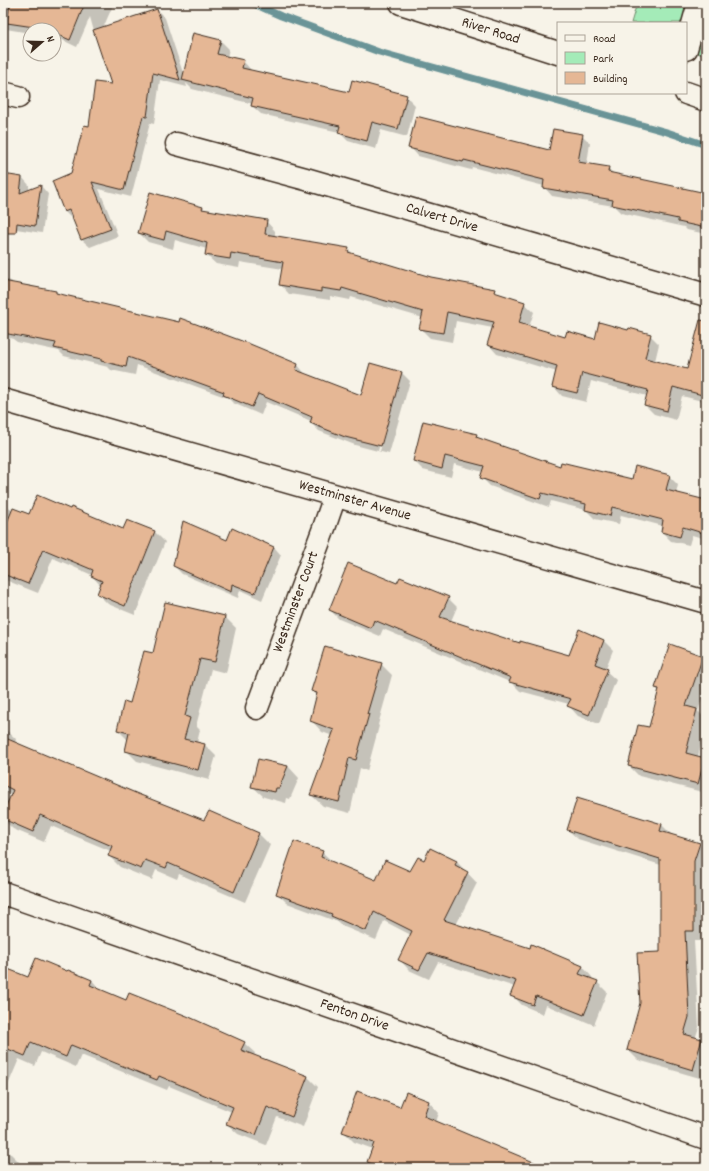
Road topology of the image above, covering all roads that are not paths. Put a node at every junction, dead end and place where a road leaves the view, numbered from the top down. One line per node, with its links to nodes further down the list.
1 (401, 3): 4 (street, River Road)
2 (699, 3): 3 (street)
3 (687, 45)
4 (557, 53)
5 (687, 93): 6 (street)
6 (706, 100)
7 (177, 144): 8 (street, Calvert Drive)
8 (706, 295)
9 (3, 400): 10 (street, Westminster Avenue)
10 (335, 496): 11 (street, Westminster Avenue); 12 (street, Westminster Court)
11 (706, 602)
12 (257, 708)
13 (3, 892): 14 (street, Fenton Drive)
14 (706, 1138)

